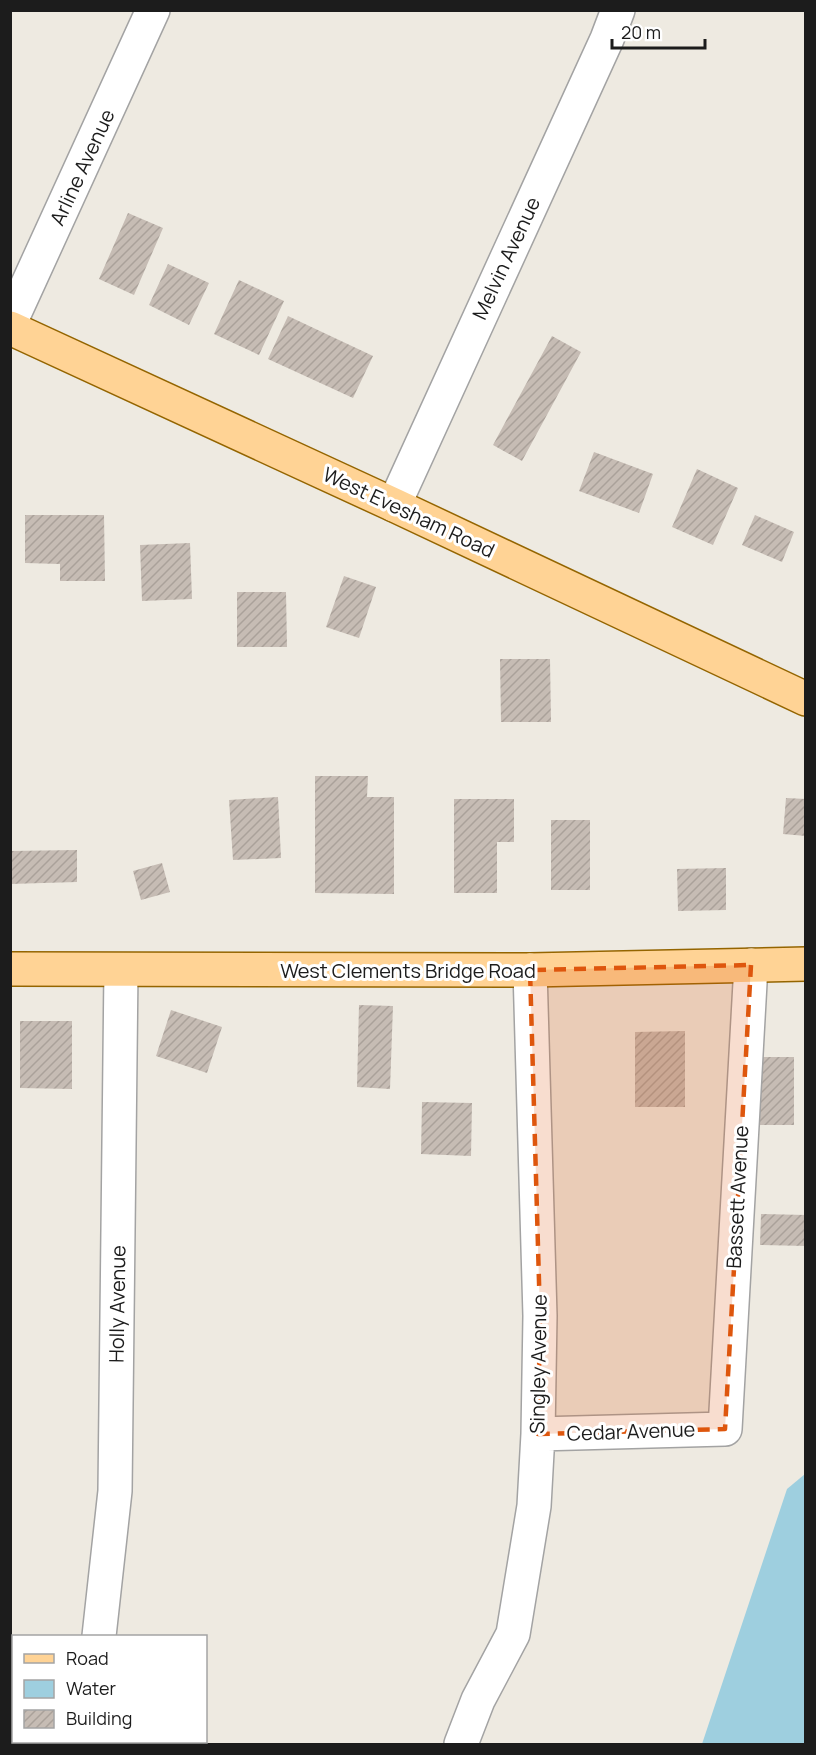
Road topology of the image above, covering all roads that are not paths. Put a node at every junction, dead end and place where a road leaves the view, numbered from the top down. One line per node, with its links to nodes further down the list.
1 (153, 10): 3 (street, Arline Avenue)
2 (618, 10): 5 (street, Melvin Avenue)
3 (10, 323)
4 (10, 328): 5 (main road, West Evesham Road)
5 (394, 505): 6 (main road, West Evesham Road)
6 (806, 699)
7 (806, 964): 8 (main road, West Clements Bridge Road)
8 (751, 965): 11 (main road, West Clements Bridge Road); 12 (street, Bassett Avenue)
9 (10, 969): 10 (main road, West Clements Bridge Road)
10 (121, 970): 11 (main road, West Clements Bridge Road); 14 (street, Holly Avenue)
11 (531, 970): 13 (street, Singley Avenue)
12 (725, 1429): 13 (street, Cedar Avenue)
13 (538, 1434): 15 (street, Singley Avenue)
14 (99, 1635)
15 (461, 1744)

